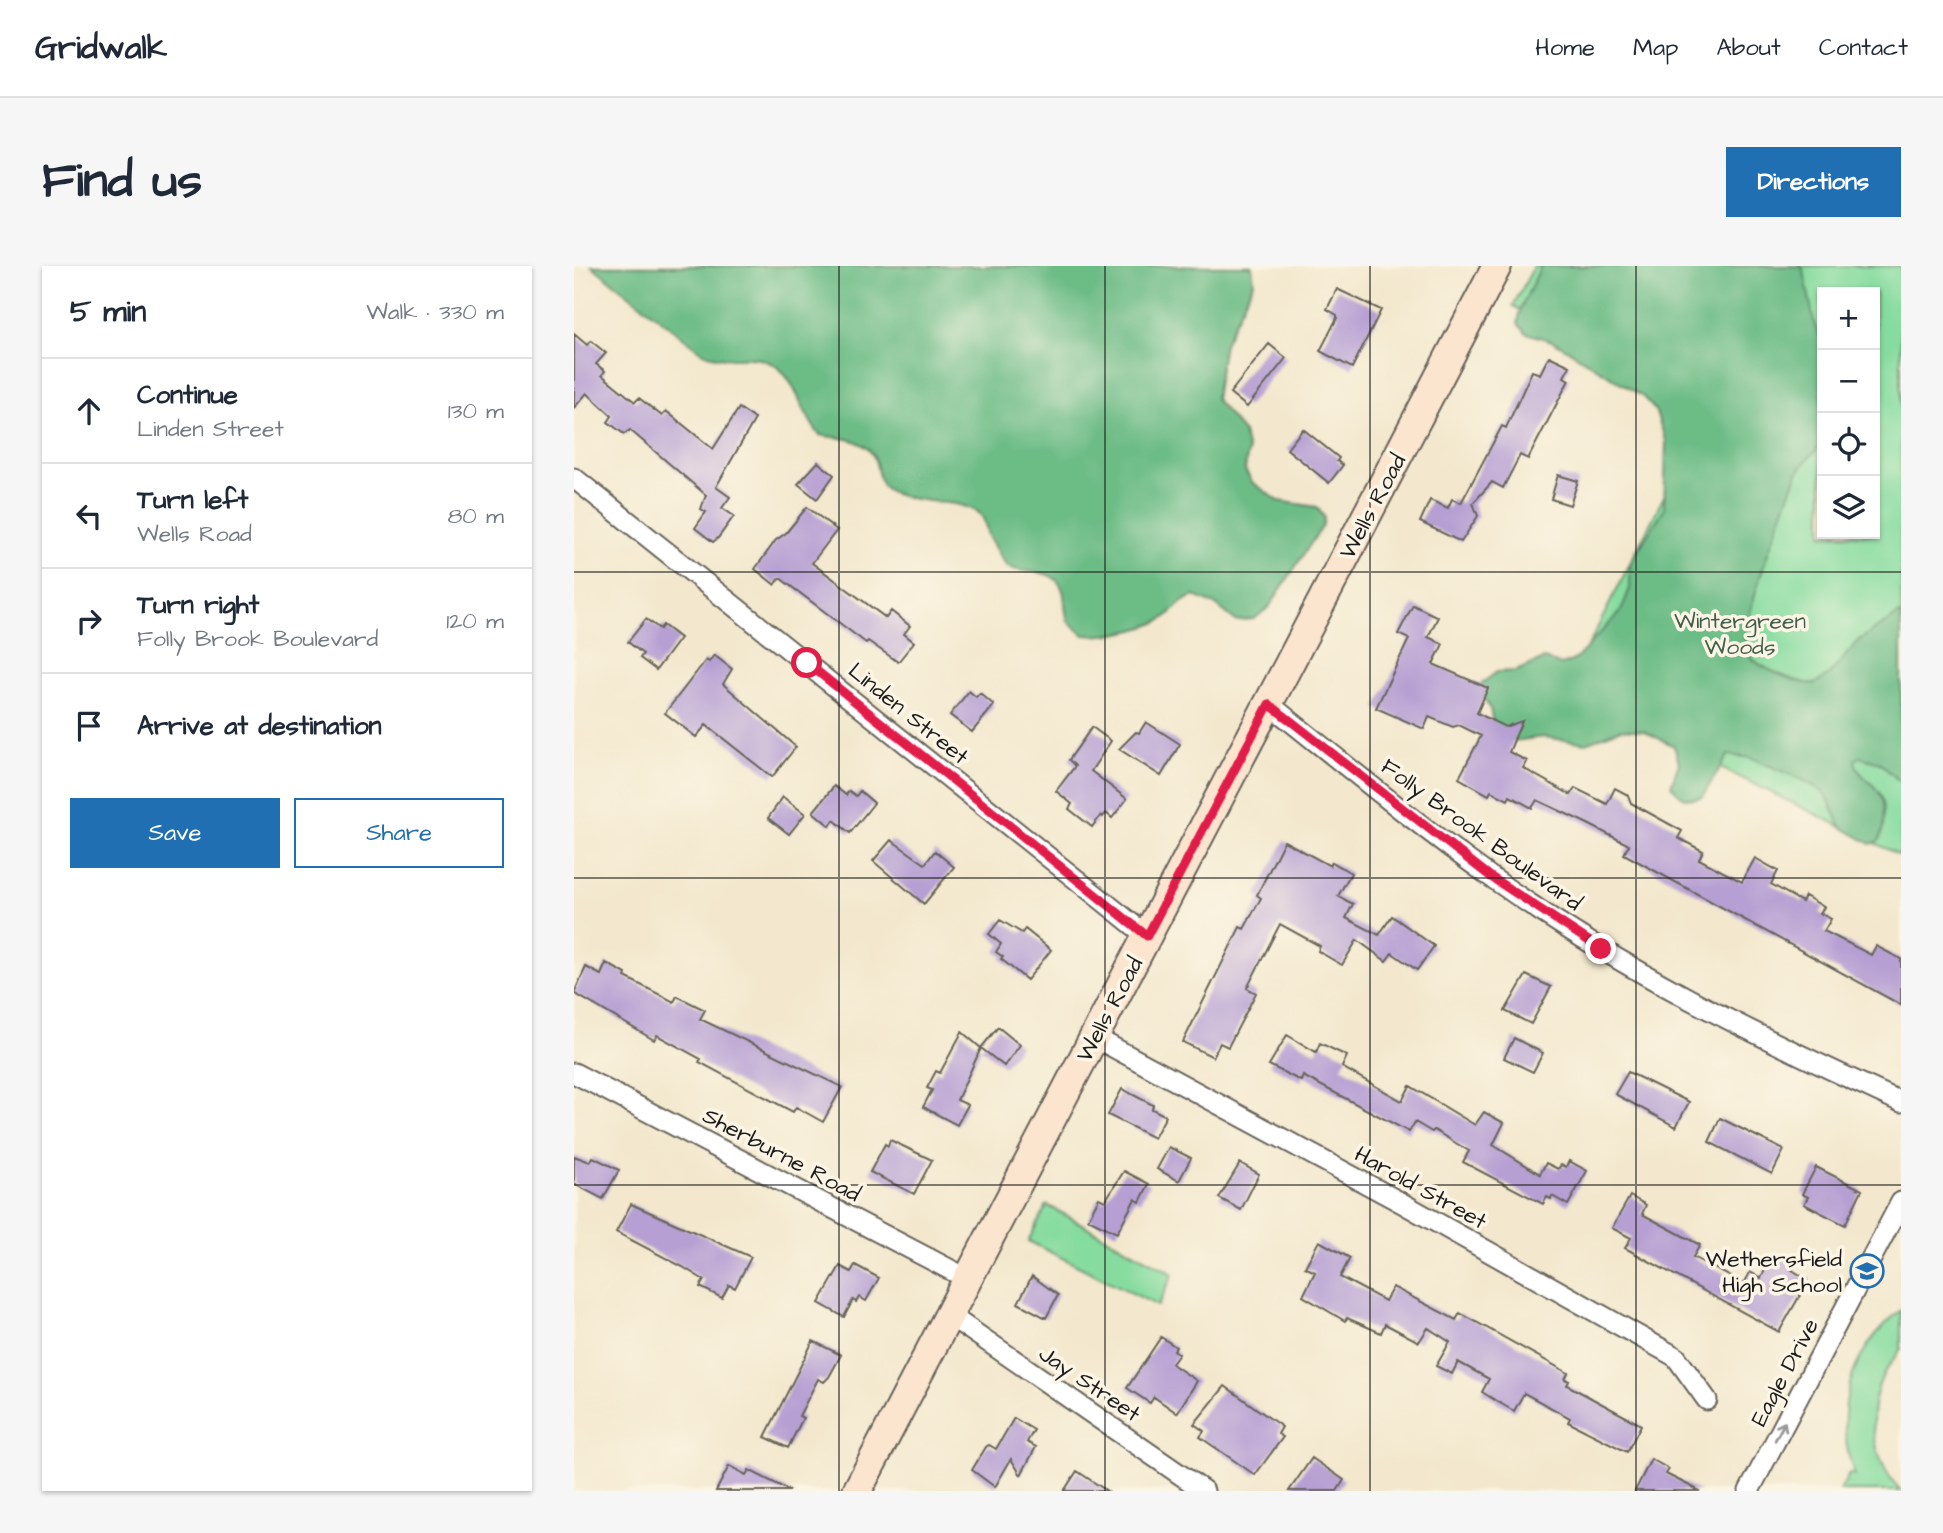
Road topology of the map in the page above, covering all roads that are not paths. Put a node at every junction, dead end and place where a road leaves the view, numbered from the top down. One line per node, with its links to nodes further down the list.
1 (1497, 266): 3 (main road, Wells Road)
2 (574, 478): 4 (street, Linden Street)
3 (1269, 704): 4 (main road, Wells Road); 7 (street, Folly Brook Boulevard)
4 (1147, 936): 5 (main road, Wells Road)
5 (1094, 1037): 9 (main road, Wells Road); 11 (street, Harold Street)
6 (574, 1073): 9 (street, Sherburne Road)
7 (1901, 1102)
8 (1901, 1202): 14 (street, Eagle Drive, one-way to 8)
9 (968, 1279): 10 (main road, Wells Road)
10 (949, 1315): 12 (main road, Wells Road); 13 (street, Jay Street)
11 (1707, 1400)
12 (857, 1491)
13 (1204, 1491)
14 (1749, 1491)

